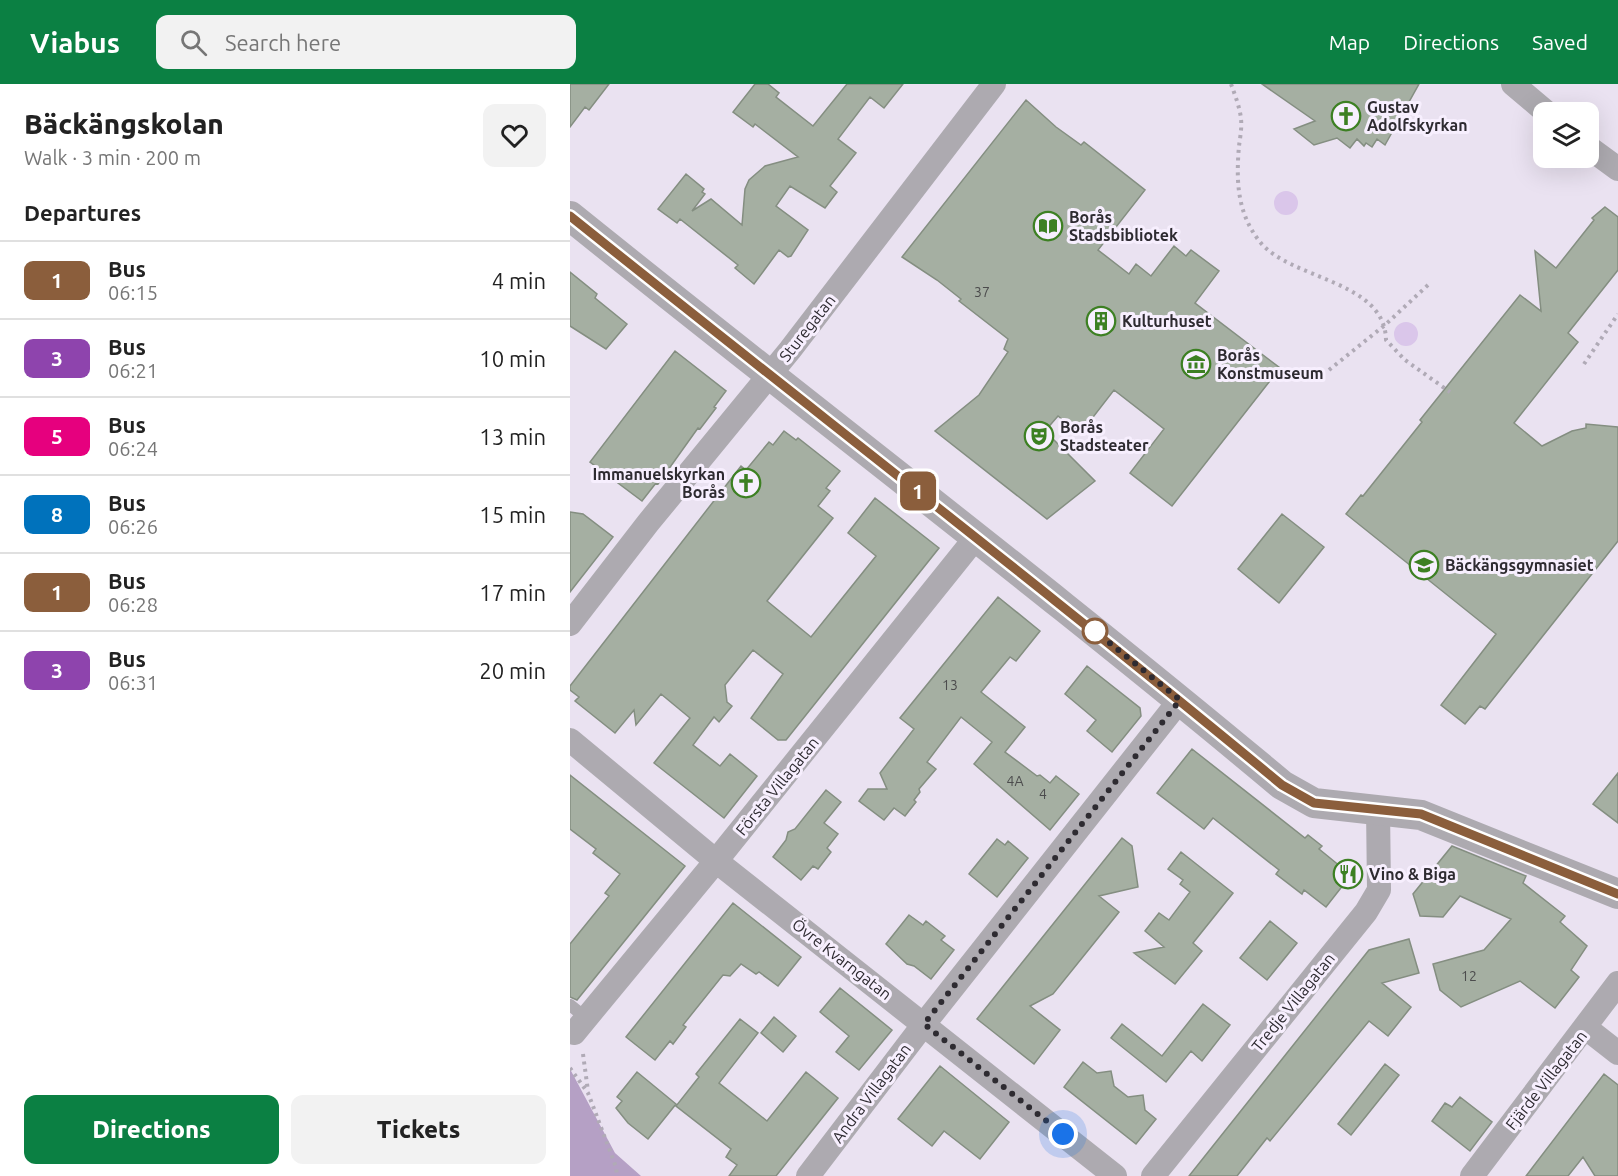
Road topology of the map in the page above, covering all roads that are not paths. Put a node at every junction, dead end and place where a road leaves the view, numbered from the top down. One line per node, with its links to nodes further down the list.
1 (994, 84): 7 (street, Sturegatan)
2 (1513, 84): 3 (street)
3 (1534, 102)
4 (1599, 155): 5 (street)
5 (1618, 169)
6 (570, 216): 7 (street)
7 (769, 376): 8 (street); 9 (street, Sturegatan)
8 (977, 536): 10 (street); 13 (street, Första Villagatan)
9 (570, 624)
10 (1180, 700): 12 (street); 17 (street, Andra Villagatan)
11 (570, 740): 13 (street, Övre Kvarngatan)
12 (1364, 808): 14 (street); 22 (street, Tredje Villagatan)
13 (717, 861): 16 (street, Första Villagatan); 17 (street, Övre Kvarngatan)
14 (1618, 894)
15 (1618, 983): 18 (street, Fjärde Villagatan)
16 (577, 1019)
17 (924, 1024): 20 (street, Andra Villagatan); 21 (street, Övre Kvarngatan)
18 (1586, 1028): 19 (street); 23 (street, Fjärde Villagatan)
19 (1618, 1053)
20 (808, 1176)
21 (1115, 1176)
22 (1153, 1176)
23 (1472, 1176)

